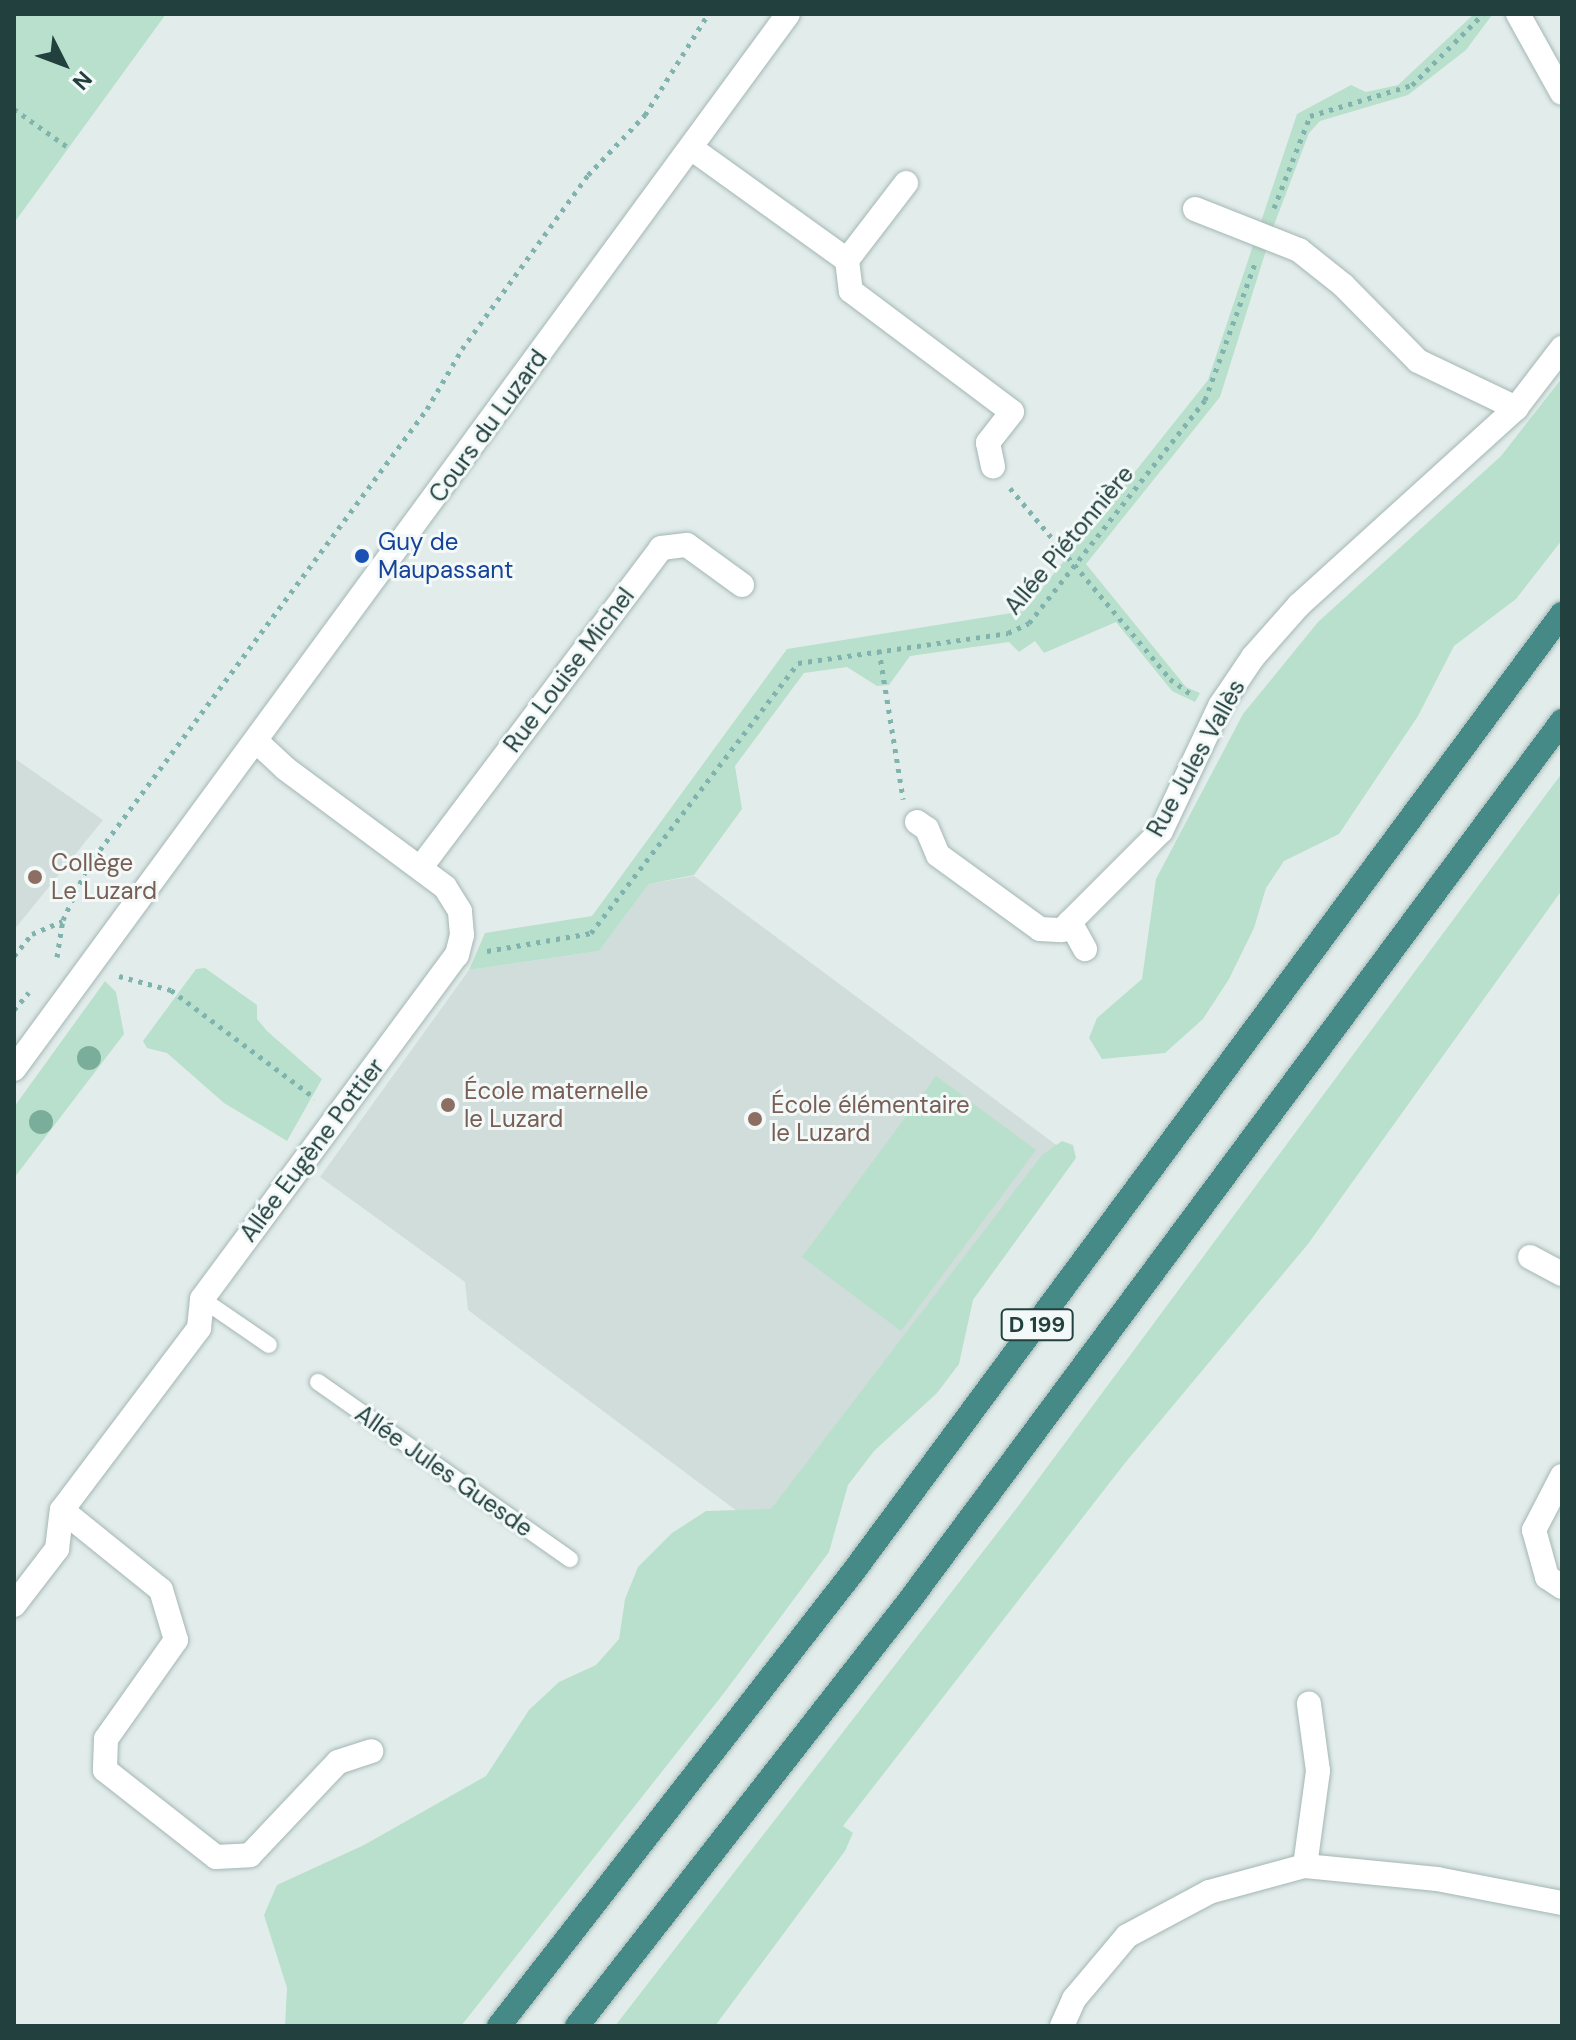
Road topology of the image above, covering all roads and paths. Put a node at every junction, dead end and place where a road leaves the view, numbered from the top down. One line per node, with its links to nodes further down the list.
1 (708, 14): 25 (path)
2 (788, 14): 8 (street, Cours du Luzard)
3 (1483, 14): 11 (path, Allée Piétonnière)
4 (1518, 14): 5 (street)
5 (1562, 93)
6 (14, 109): 7 (path)
7 (69, 148)
8 (691, 148): 12 (street); 22 (street, Cours du Luzard)
9 (906, 183): 12 (street)
10 (1195, 209): 11 (street)
11 (1265, 234): 14 (street); 16 (path, Allée Piétonnière)
12 (847, 260): 15 (street)
13 (1562, 348): 14 (street, Rue Jules Vallès)
14 (1516, 408): 20 (street, Rue Jules Vallès)
15 (993, 466): 16 (path)
16 (1074, 566): 19 (path, Allée Piétonnière); 20 (path)
17 (742, 585): 24 (street, Rue Louise Michel)
18 (1562, 614): 50 (highway, D 199)
19 (879, 650): 23 (path); 28 (path, Allée Piétonnière)
20 (1220, 706): 26 (street, Rue Jules Vallès)
21 (1562, 721): 51 (highway, D 199)
22 (258, 743): 24 (street); 34 (street, Cours du Luzard)
23 (917, 822): 26 (street)
24 (421, 867): 28 (street)
25 (63, 920): 29 (path); 30 (path)
26 (1070, 922): 27 (street)
27 (1085, 949)
28 (457, 955): 35 (street, Allée Eugène Pottier)
29 (14, 956)
30 (49, 968)
31 (111, 974): 35 (path)
32 (31, 989): 33 (path)
33 (14, 1010)
34 (14, 1069)
35 (338, 1115): 38 (street, Allée Eugène Pottier)
36 (1530, 1257): 37 (street)
37 (1562, 1274)
38 (202, 1299): 39 (lane); 42 (street, Allée Eugène Pottier)
39 (269, 1345)
40 (318, 1382): 43 (lane, Allée Jules Guesde)
41 (1562, 1476): 44 (street)
42 (62, 1510): 45 (street, Allée Eugène Pottier); 47 (street)
43 (570, 1559)
44 (1555, 1582)
45 (14, 1605)
46 (1309, 1704): 48 (street)
47 (371, 1751)
48 (1305, 1866): 49 (street); 52 (street)
49 (1562, 1903)
50 (499, 2026)
51 (577, 2026)
52 (1062, 2026)

